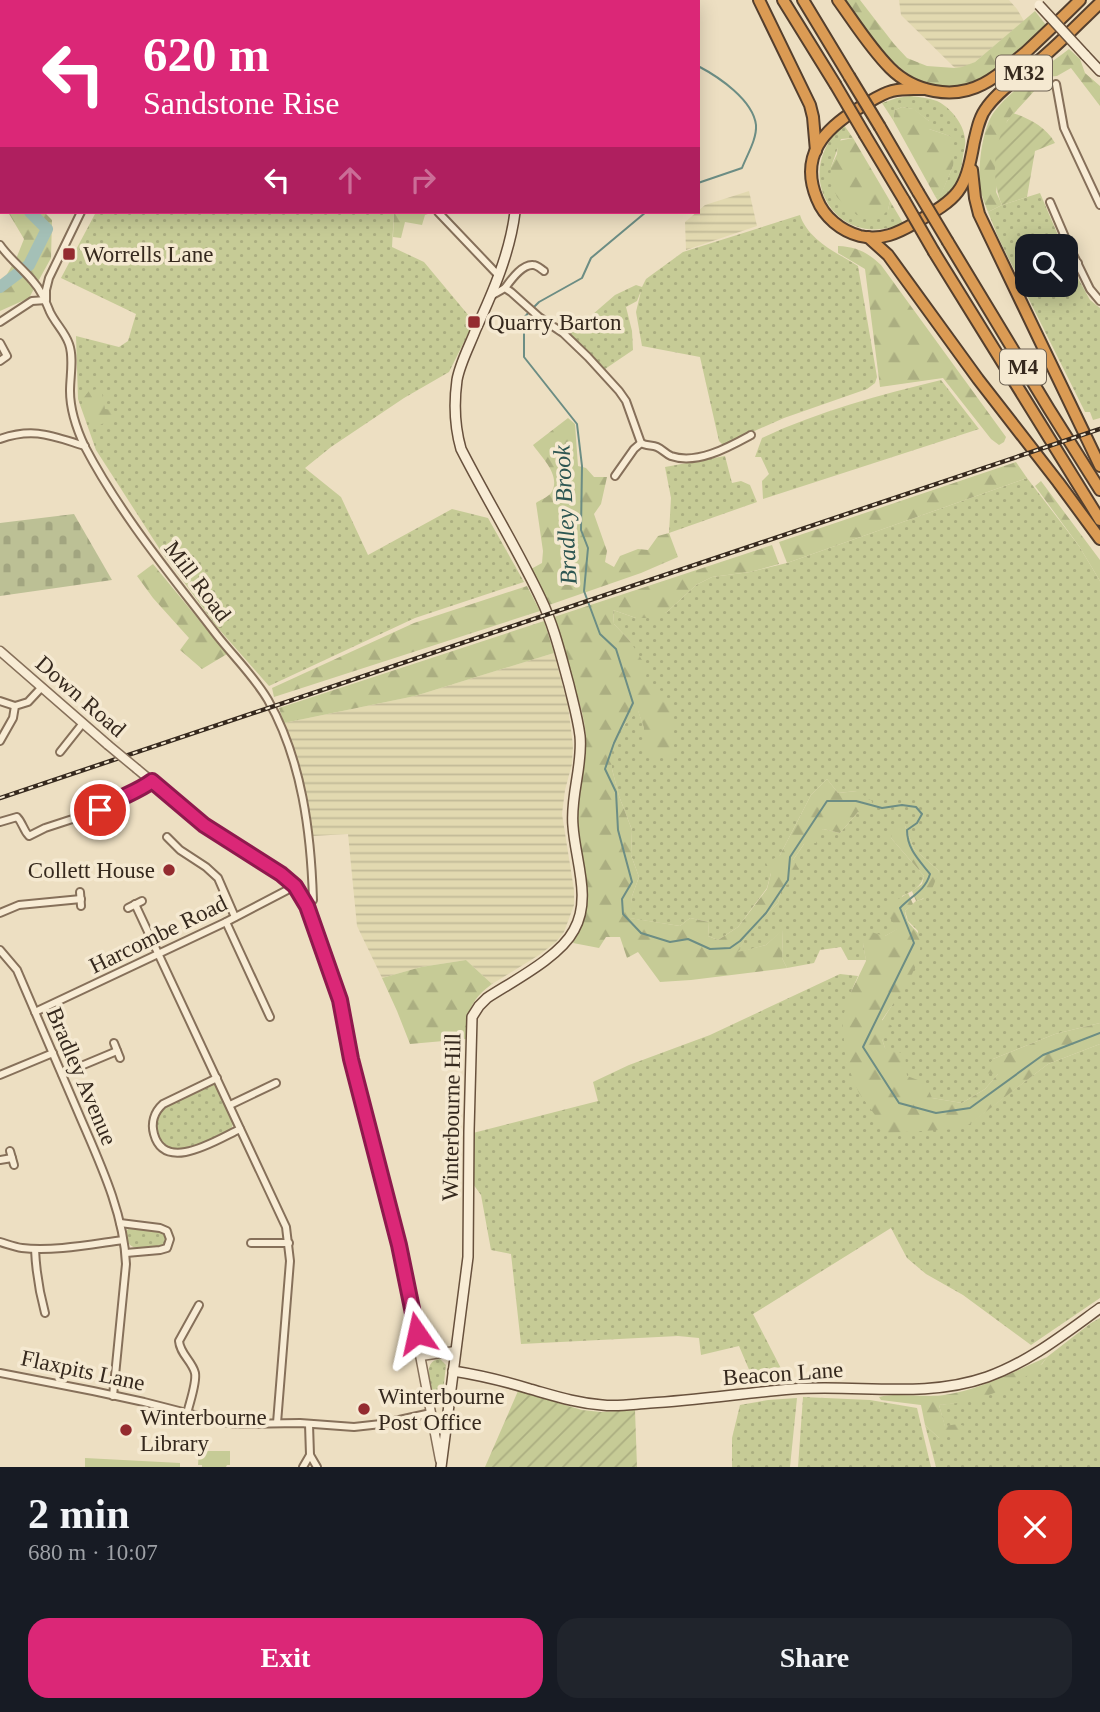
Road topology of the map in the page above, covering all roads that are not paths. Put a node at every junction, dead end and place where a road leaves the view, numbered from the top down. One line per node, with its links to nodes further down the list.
1 (759, 0): 11 (highway)
2 (783, 0): 40 (highway, M4, bridge)
3 (803, 0): 39 (highway, M4, bridge)
4 (838, 0): 10 (highway)
5 (1080, 0): 10 (highway, M32)
6 (1037, 3): 8 (main road, bridge)
7 (1100, 3): 12 (highway, M32)
8 (1100, 71)
9 (1056, 84): 14 (street)
10 (924, 89): 11 (highway, M32)
11 (816, 151): 19 (highway)
12 (971, 157): 19 (highway, M32); 31 (highway, M4)
13 (1050, 202): 18 (street)
14 (1100, 205)
15 (80, 214): 26 (street)
16 (440, 214): 23 (street)
17 (515, 214): 23 (main road, Winterbourne Hill)
18 (1064, 234)
19 (868, 237): 41 (highway, M4)
20 (0, 245): 26 (street, Mill Road)
21 (1078, 263): 27 (street)
22 (544, 271): 24 (street)
23 (499, 276): 25 (main road, Winterbourne Hill)
24 (505, 288): 25 (street); 34 (street)
25 (491, 296): 83 (main road, Winterbourne Hill)
26 (46, 300): 28 (street); 35 (street, Mill Road)
27 (1100, 301)
28 (0, 322)
29 (0, 343): 30 (street)
30 (0, 361)
31 (1053, 367): 36 (highway, M4); 37 (highway, M4)
32 (751, 435): 34 (street)
33 (0, 439): 35 (street)
34 (641, 443): 38 (street)
35 (85, 446): 55 (street, Mill Road)
36 (1100, 458)
37 (1100, 466)
38 (615, 476)
39 (1100, 490)
40 (1100, 520)
41 (1100, 539)
42 (0, 650): 43 (street, Down Road)
43 (41, 688): 45 (street); 46 (street, Down Road)
44 (0, 701): 45 (street)
45 (15, 706): 47 (street)
46 (83, 723): 48 (street); 49 (street, Down Road, bridge)
47 (0, 741)
48 (60, 752)
49 (152, 781): 50 (street); 52 (street, Down Road)
50 (0, 822)
51 (167, 836): 57 (street)
52 (295, 886): 55 (street); 57 (street, Harcombe Road)
53 (81, 899): 56 (street)
54 (135, 904): 60 (street)
55 (307, 906): 84 (street)
56 (0, 912)
57 (235, 917): 58 (street, Harcombe Road)
58 (226, 922): 60 (street, Harcombe Road); 62 (street)
59 (0, 950): 61 (street, Bradley Avenue)
60 (158, 954): 61 (street, Harcombe Road); 67 (street)
61 (35, 1012): 64 (street, Bradley Avenue)
62 (270, 1017)
63 (114, 1043): 65 (street)
64 (53, 1053): 65 (street, Bradley Avenue); 66 (street)
65 (62, 1074): 73 (street, Bradley Avenue)
66 (0, 1075)
67 (216, 1077): 69 (street); 70 (street)
68 (276, 1083): 69 (street)
69 (230, 1105): 70 (street)
70 (240, 1129): 77 (street)
71 (12, 1158): 72 (street)
72 (0, 1160)
73 (120, 1223): 74 (street, Bradley Avenue); 79 (street)
74 (123, 1240): 78 (street); 79 (street, Bradley Avenue)
75 (0, 1242): 78 (street)
76 (251, 1243): 77 (street)
77 (289, 1243): 91 (street)
78 (36, 1249): 81 (street)
79 (125, 1253): 87 (street, Bradley Avenue)
80 (199, 1305): 90 (street)
81 (47, 1308)
82 (1100, 1308): 85 (main road, Beacon Lane)
83 (455, 1351): 84 (street); 85 (main road, Winterbourne Hill)
84 (421, 1356): 89 (street)
85 (453, 1371): 88 (main road, Winterbourne Hill)
86 (0, 1373): 87 (street, Flaxpits Lane)
87 (113, 1396): 90 (street, Flaxpits Lane)
88 (447, 1412): 89 (street, Flaxpits Lane); 96 (main road, Winterbourne Hill)
89 (432, 1413): 92 (street, Flaxpits Lane); 96 (street)
90 (187, 1414): 91 (street, Flaxpits Lane)
91 (277, 1423): 92 (street, Flaxpits Lane)
92 (309, 1423): 93 (street)
93 (310, 1455): 94 (street); 95 (street)
94 (303, 1467)
95 (317, 1467)
96 (441, 1467)

